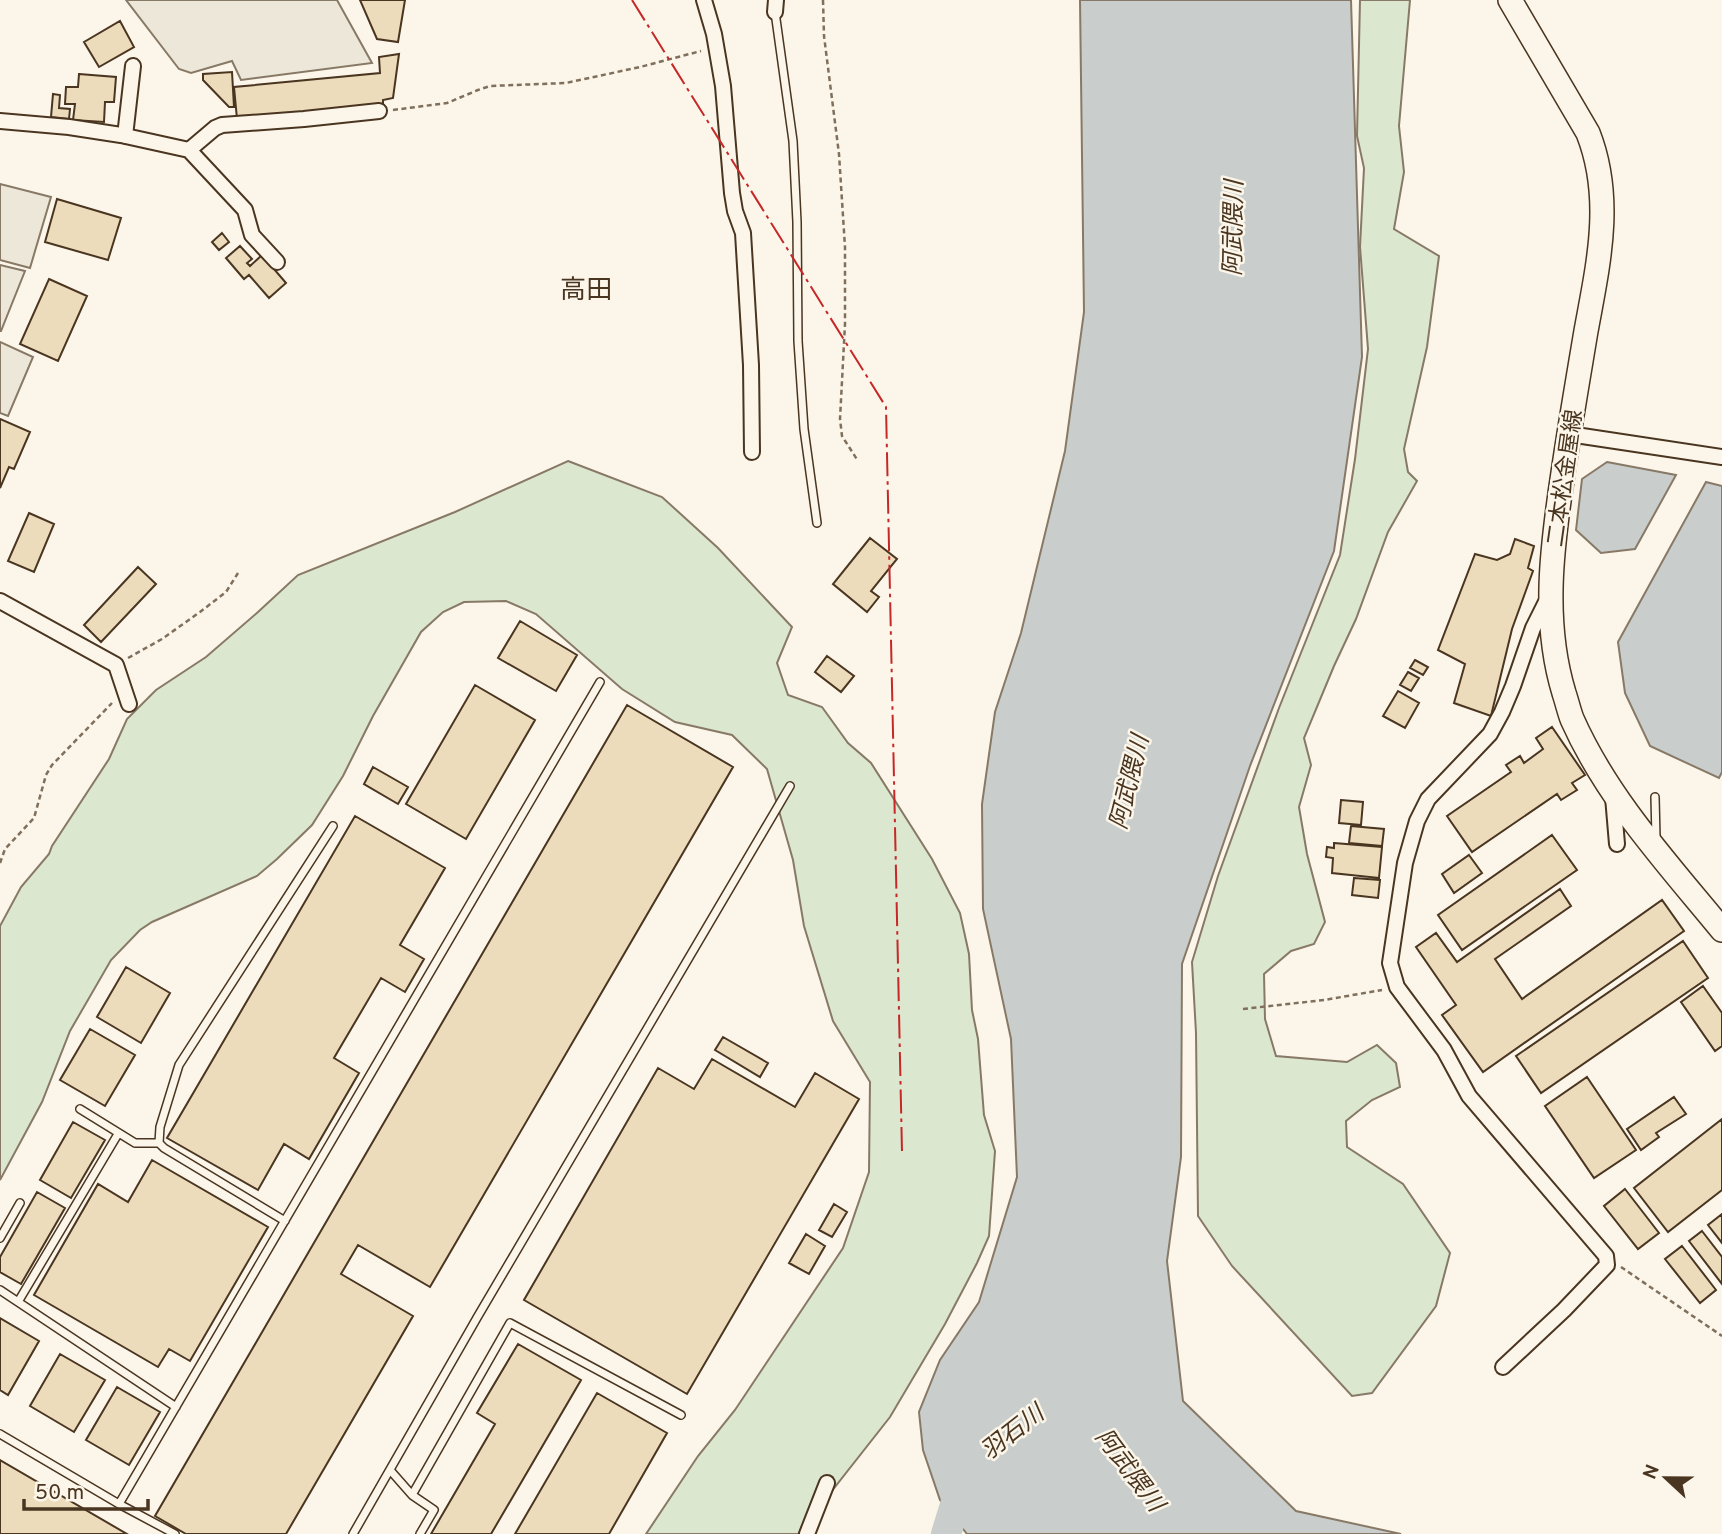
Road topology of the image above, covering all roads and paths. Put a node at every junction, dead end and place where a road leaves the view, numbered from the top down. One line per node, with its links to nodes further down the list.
1 (704, 0): 5 (street)
2 (823, 0): 15 (path)
3 (1510, 0): 12 (main road, 二本松金屋線)
4 (775, 4): 16 (lane)
5 (716, 45): 7 (path); 13 (street)
6 (133, 66): 9 (street)
7 (379, 111): 10 (street)
8 (0, 121): 9 (street)
9 (125, 136): 10 (street)
10 (189, 150): 11 (street)
11 (277, 262)
12 (1569, 434): 14 (street); 18 (main road, 二本松金屋線)
13 (752, 452)
14 (1722, 457)
15 (858, 461)
16 (817, 523)
17 (238, 573): 20 (path)
18 (1550, 594): 24 (main road, 二本松金屋線); 31 (street)
19 (0, 601): 20 (street)
20 (116, 665): 22 (street)
21 (600, 682): 37 (lane)
22 (126, 697): 29 (path)
23 (790, 786): 47 (lane)
24 (1613, 792): 27 (street); 28 (main road, 二本松金屋線)
25 (1655, 797): 28 (lane)
26 (333, 826): 35 (lane)
27 (1617, 844)
28 (1656, 849): 30 (main road, 二本松金屋線)
29 (0, 863)
30 (1722, 930)
31 (1396, 987): 32 (path); 39 (street)
32 (1243, 1009)
33 (80, 1109): 34 (lane)
34 (118, 1134): 35 (lane); 41 (lane)
35 (159, 1143): 37 (lane)
36 (20, 1203): 38 (lane)
37 (285, 1221): 44 (lane)
38 (0, 1238)
39 (1606, 1256): 42 (path); 43 (street)
40 (0, 1290): 41 (lane)
41 (19, 1302): 44 (lane)
42 (1722, 1336)
43 (1503, 1367)
44 (176, 1407): 50 (lane)
45 (681, 1415): 49 (lane)
46 (0, 1434): 50 (lane)
47 (390, 1469): 49 (lane); 52 (lane)
48 (827, 1483): 54 (street)
49 (412, 1495): 53 (lane)
50 (119, 1504): 51 (lane)
51 (175, 1534)
52 (353, 1534)
53 (420, 1534)
54 (807, 1534)

